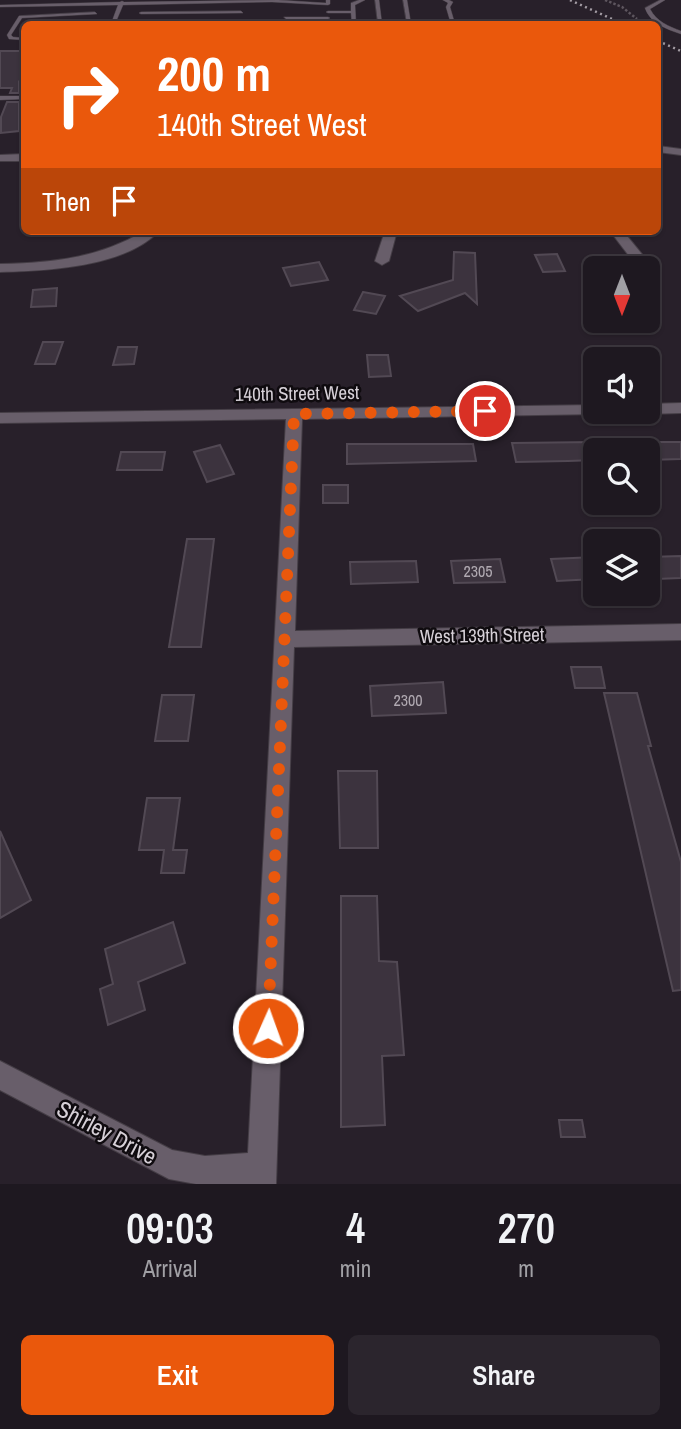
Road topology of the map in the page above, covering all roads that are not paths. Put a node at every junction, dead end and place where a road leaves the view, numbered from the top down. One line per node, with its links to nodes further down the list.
1 (363, 0): 13 (lane)
2 (377, 0): 23 (lane)
3 (405, 0): 24 (lane)
4 (445, 0): 25 (lane)
5 (663, 0): 26 (lane)
6 (242, 1): 9 (lane); 10 (lane); 12 (lane)
7 (100, 2): 8 (lane); 11 (lane); 14 (lane)
8 (122, 2): 9 (lane); 19 (lane)
9 (145, 2): 15 (lane)
10 (328, 2): 17 (lane)
11 (0, 6)
12 (242, 12): 15 (lane); 21 (lane)
13 (353, 12): 17 (lane); 22 (lane)
14 (95, 13): 18 (lane); 29 (lane)
15 (141, 13): 20 (lane)
16 (286, 18): 17 (lane)
17 (328, 18)
18 (92, 21)
19 (114, 21)
20 (138, 21)
21 (240, 21)
22 (354, 21)
23 (380, 21)
24 (408, 21)
25 (452, 21)
26 (656, 21)
27 (661, 23): 28 (lane)
28 (681, 33)
29 (21, 39)
30 (0, 98): 31 (lane)
31 (21, 98)
32 (661, 149): 33 (street)
33 (681, 152)
34 (4, 158): 35 (street)
35 (21, 158)
36 (147, 235): 41 (street)
37 (390, 235): 40 (street)
38 (619, 235): 39 (street)
39 (636, 256)
40 (382, 261)
41 (0, 268)
42 (681, 408): 43 (street)
43 (660, 409)
44 (583, 410): 45 (street, 140th Street West)
45 (294, 414): 46 (street, 140th Street West); 48 (street)
46 (0, 418)
47 (681, 632): 48 (street, West 139th Street)
48 (284, 639): 50 (street)
49 (0, 1075): 50 (street, Shirley Drive)
50 (261, 1175)

